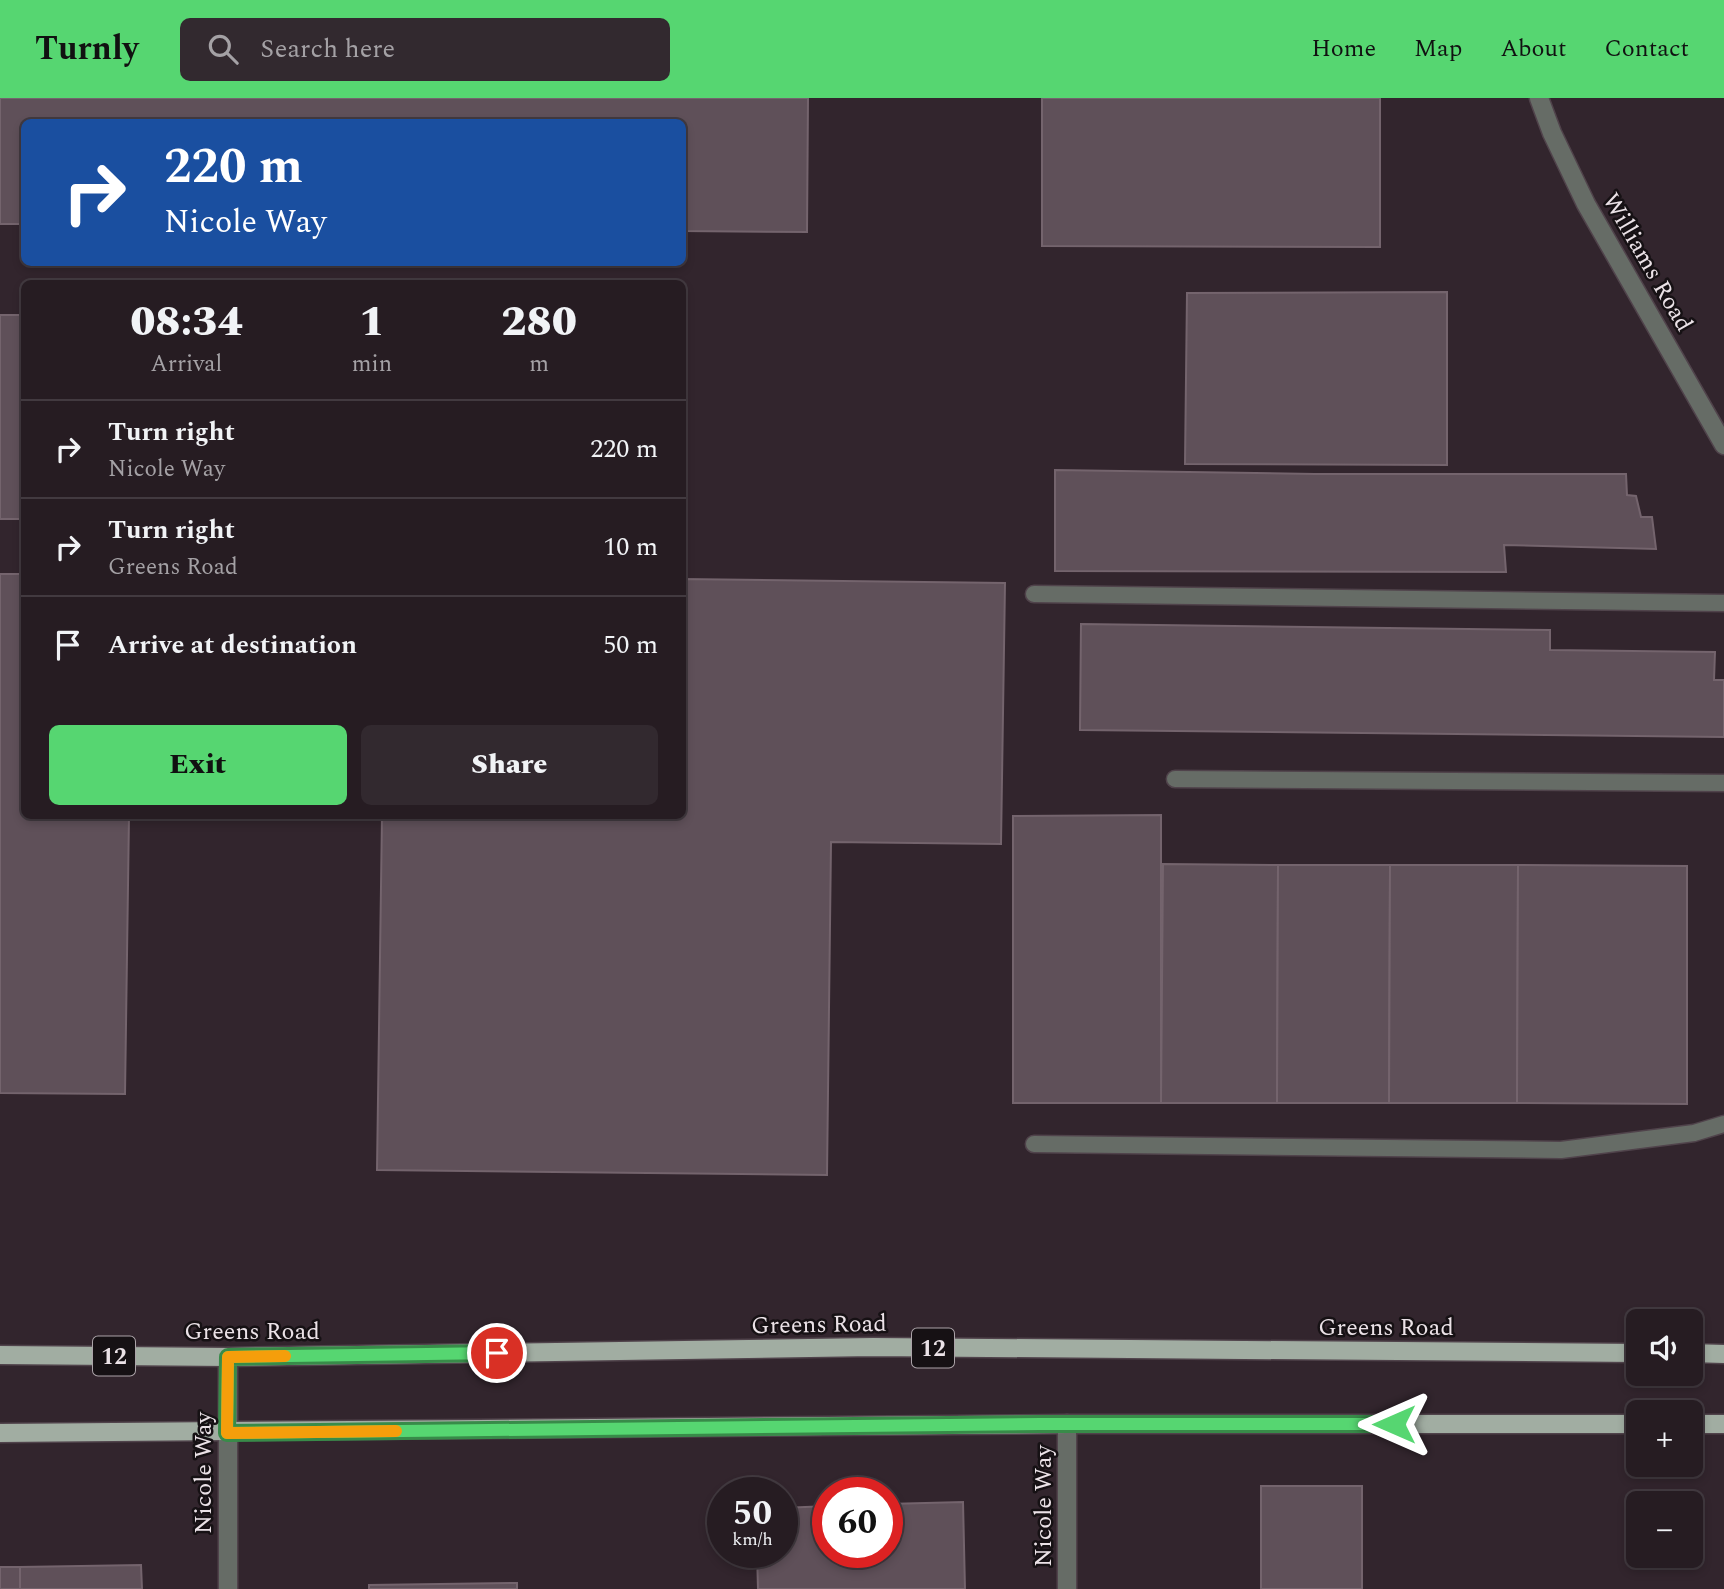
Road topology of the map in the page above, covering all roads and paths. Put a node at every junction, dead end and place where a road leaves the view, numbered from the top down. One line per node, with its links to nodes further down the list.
1 (1539, 98): 2 (street, Williams Road)
2 (1724, 445)
3 (1034, 594): 4 (lane)
4 (1724, 603)
5 (1175, 779): 6 (lane)
6 (1724, 783)
7 (1724, 1124): 8 (lane)
8 (1034, 1144)
9 (1626, 1353): 13 (main road, Greens Road / 12)
10 (1703, 1353): 11 (main road)
11 (1724, 1354)
12 (0, 1355): 13 (main road, Greens Road / 12)
13 (228, 1357): 19 (street, Nicole Way)
14 (1068, 1424): 15 (main road); 19 (main road); 21 (street, Nicole Way)
15 (1626, 1424)
16 (1703, 1424): 17 (main road)
17 (1724, 1424)
18 (0, 1433): 19 (main road)
19 (227, 1433): 20 (street, Nicole Way)
20 (228, 1589)
21 (1067, 1589)

